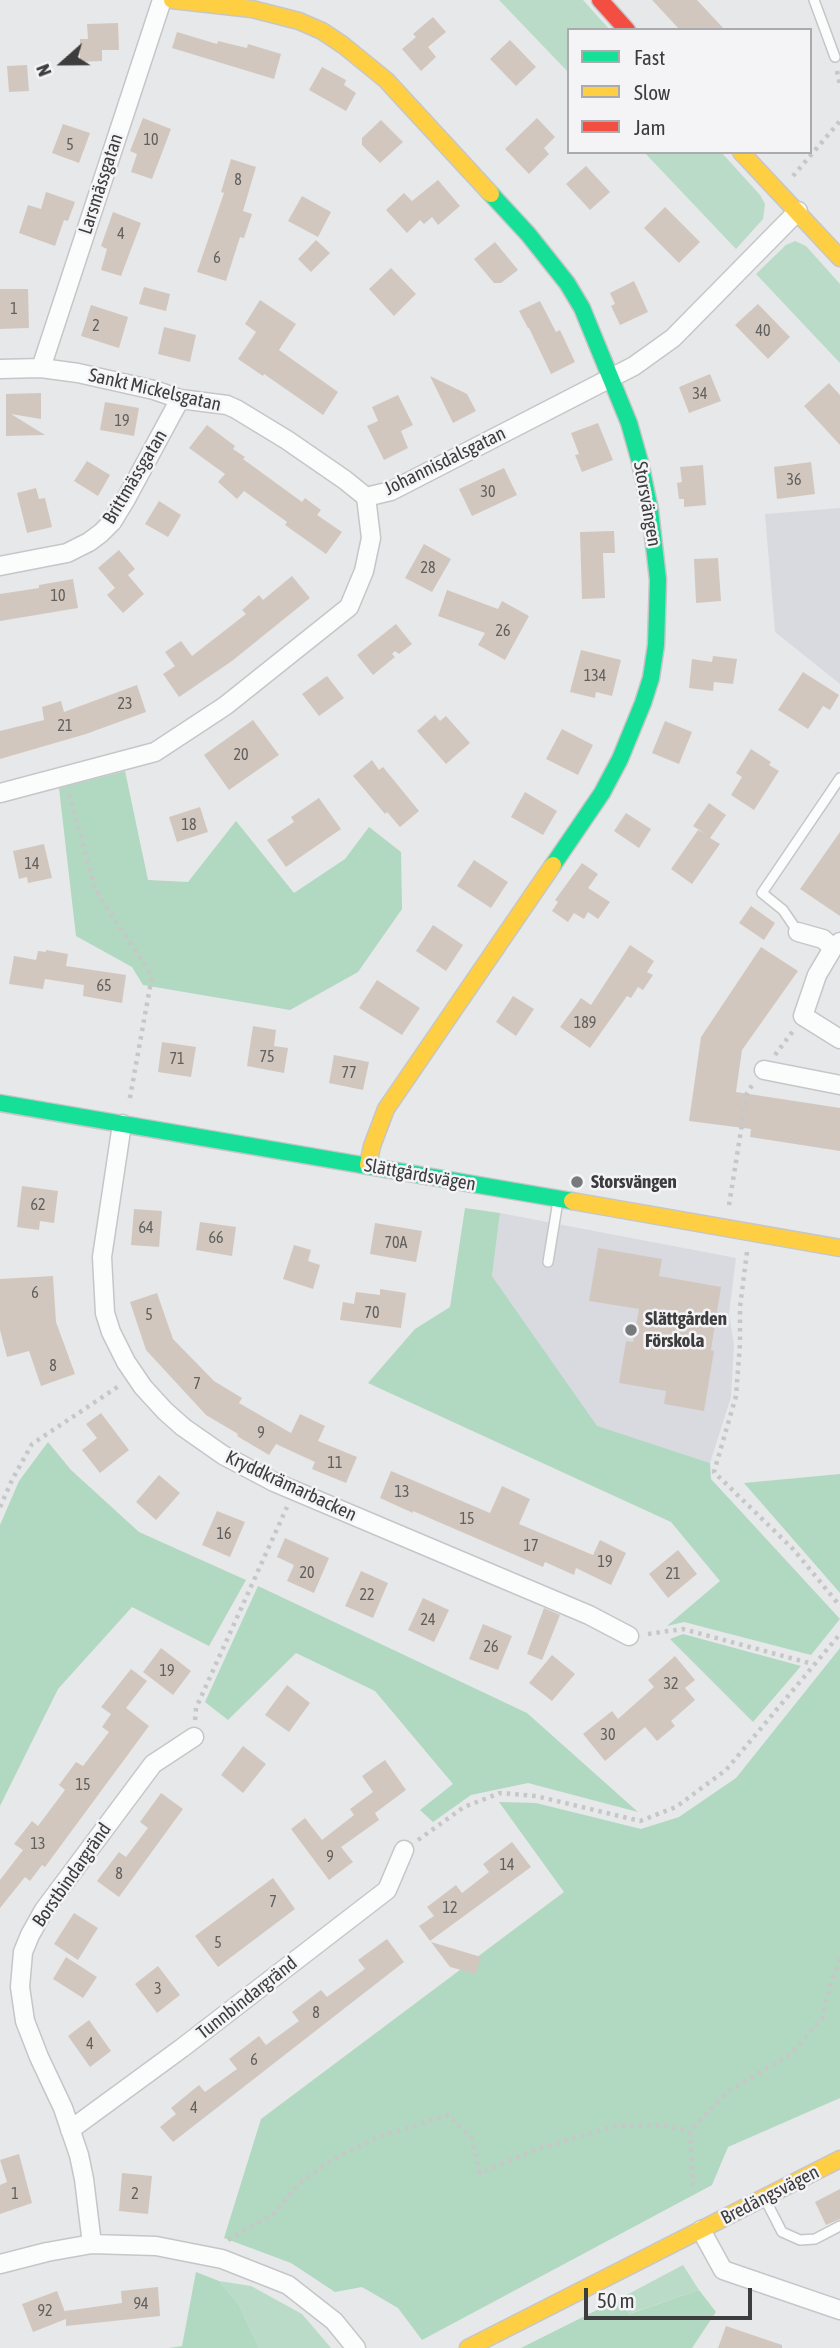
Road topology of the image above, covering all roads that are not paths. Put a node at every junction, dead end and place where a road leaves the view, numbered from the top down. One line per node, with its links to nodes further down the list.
1 (162, 0): 10 (street, Larsmässgatan)
2 (172, 0): 12 (street, Storsvängen)
3 (600, 0): 5 (street)
4 (814, 0): 6 (lane)
5 (625, 28)
6 (835, 57)
7 (743, 154): 8 (street)
8 (797, 211): 9 (street); 12 (street, Johannisdalsgatan)
9 (840, 258)
10 (41, 368): 11 (street, Sankt Mickelsgatan); 13 (street, Sankt Mickelsgatan)
11 (0, 369)
12 (612, 379): 14 (street, Johannisdalsgatan); 25 (street, Storsvängen)
13 (180, 399): 14 (street, Sankt Mickelsgatan); 15 (street, Brittmässgatan)
14 (366, 497): 17 (street, Johannisdalsgatan)
15 (0, 566)
16 (840, 778): 18 (lane)
17 (0, 793)
18 (798, 932): 19 (street)
19 (837, 945): 20 (street)
20 (840, 1039)
21 (764, 1070): 22 (street)
22 (840, 1085)
23 (0, 1103): 24 (street, Slättgårdsvägen)
24 (122, 1124): 25 (street, Slättgårdsvägen); 29 (street, Kryddkrämarbacken)
25 (368, 1165): 26 (street, Slättgårdsvägen)
26 (559, 1200): 27 (street, Slättgårdsvägen); 28 (lane)
27 (840, 1248)
28 (548, 1262)
29 (629, 1636)
30 (194, 1737): 32 (street, Borstbindargränd)
31 (404, 1850): 32 (street, Tunnbindargränd)
32 (71, 2130): 37 (street, Borstbindargränd)
33 (840, 2159): 34 (street, Bredängsvägen)
34 (765, 2198): 35 (lane); 36 (street, Bredängsvägen)
35 (840, 2226)
36 (701, 2230): 39 (street, Bredängsvägen); 41 (street, Bredängsvägen)
37 (92, 2244): 38 (street); 40 (street)
38 (0, 2264)
39 (840, 2310)
40 (356, 2348)
41 (468, 2348)

